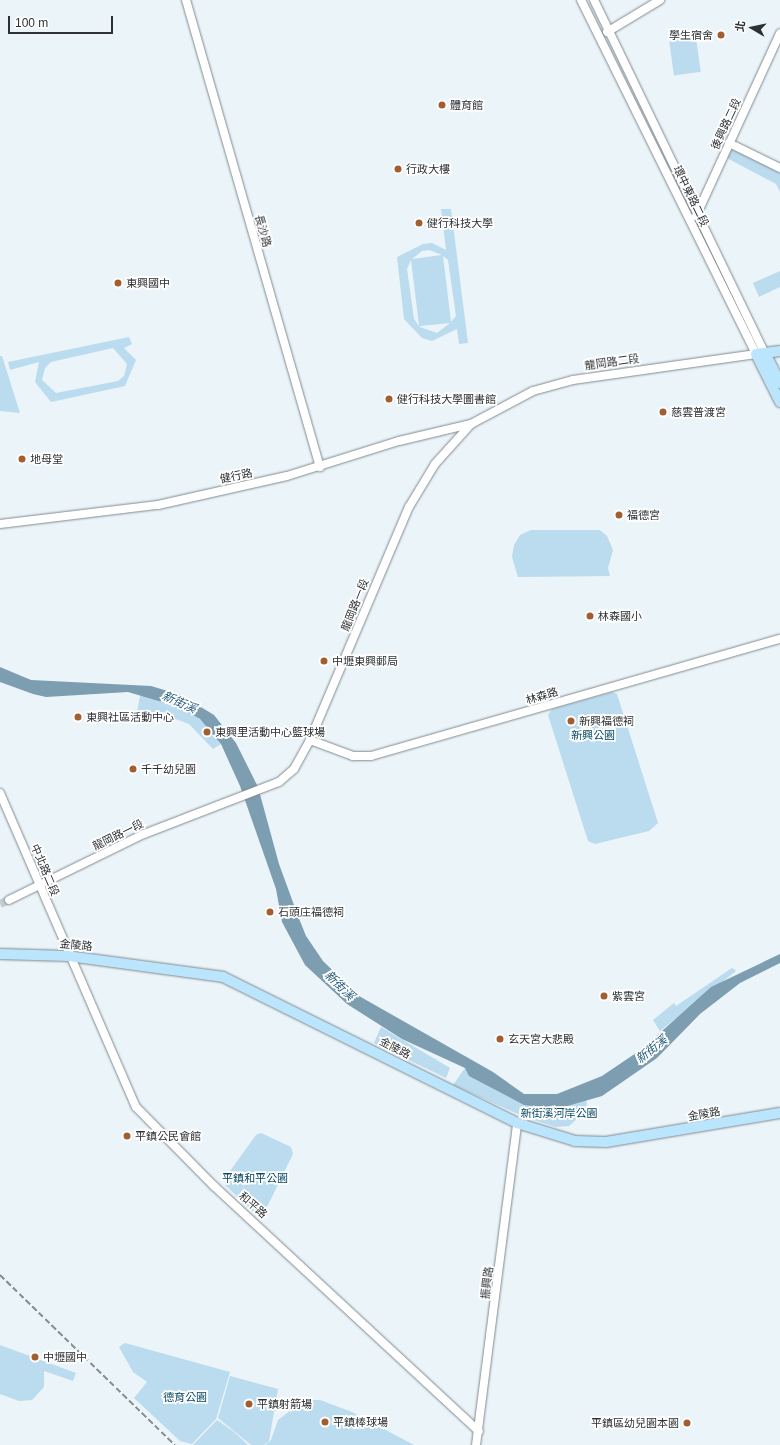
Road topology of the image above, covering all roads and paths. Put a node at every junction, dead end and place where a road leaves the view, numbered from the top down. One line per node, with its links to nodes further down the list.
1 (186, 0): 17 (street, 長沙路)
2 (581, 0): 7 (street, 環中東路二段)
3 (594, 0): 5 (street, 環中東路二段)
4 (660, 0): 5 (street)
5 (608, 28): 7 (street); 10 (street, 環中東路二段)
6 (780, 33): 8 (street, 後興路二段)
7 (603, 44): 11 (street, 環中東路二段)
8 (729, 144): 9 (street); 10 (street, 後興路二段)
9 (780, 168)
10 (697, 213): 11 (street, 後興路二段); 13 (street, 環中東路二段)
11 (691, 223): 13 (street, 環中東路二段)
12 (780, 351): 13 (main road)
13 (760, 353): 14 (main road, 環中東路二段); 15 (main road, 環中東路二段); 16 (street, 龍岡路二段)
14 (780, 383)
15 (780, 402)
16 (471, 424): 17 (street, 健行路); 20 (street, 龍岡路一段)
17 (320, 466): 18 (street, 健行路)
18 (0, 524)
19 (780, 639): 20 (street, 林森路)
20 (310, 740): 22 (street, 龍岡路一段)
21 (0, 793): 22 (street, 中北路二段)
22 (39, 884): 23 (street, 龍岡路一段); 25 (street, 中北路二段)
23 (9, 900)
24 (0, 954): 25 (main road, 金陵路)
25 (68, 956): 27 (main road, 金陵路); 28 (street, 和平路)
26 (780, 1114): 27 (main road, 金陵路)
27 (517, 1123): 28 (street, 振興路)
28 (479, 1431): 29 (street, 振興路)
29 (476, 1445)

